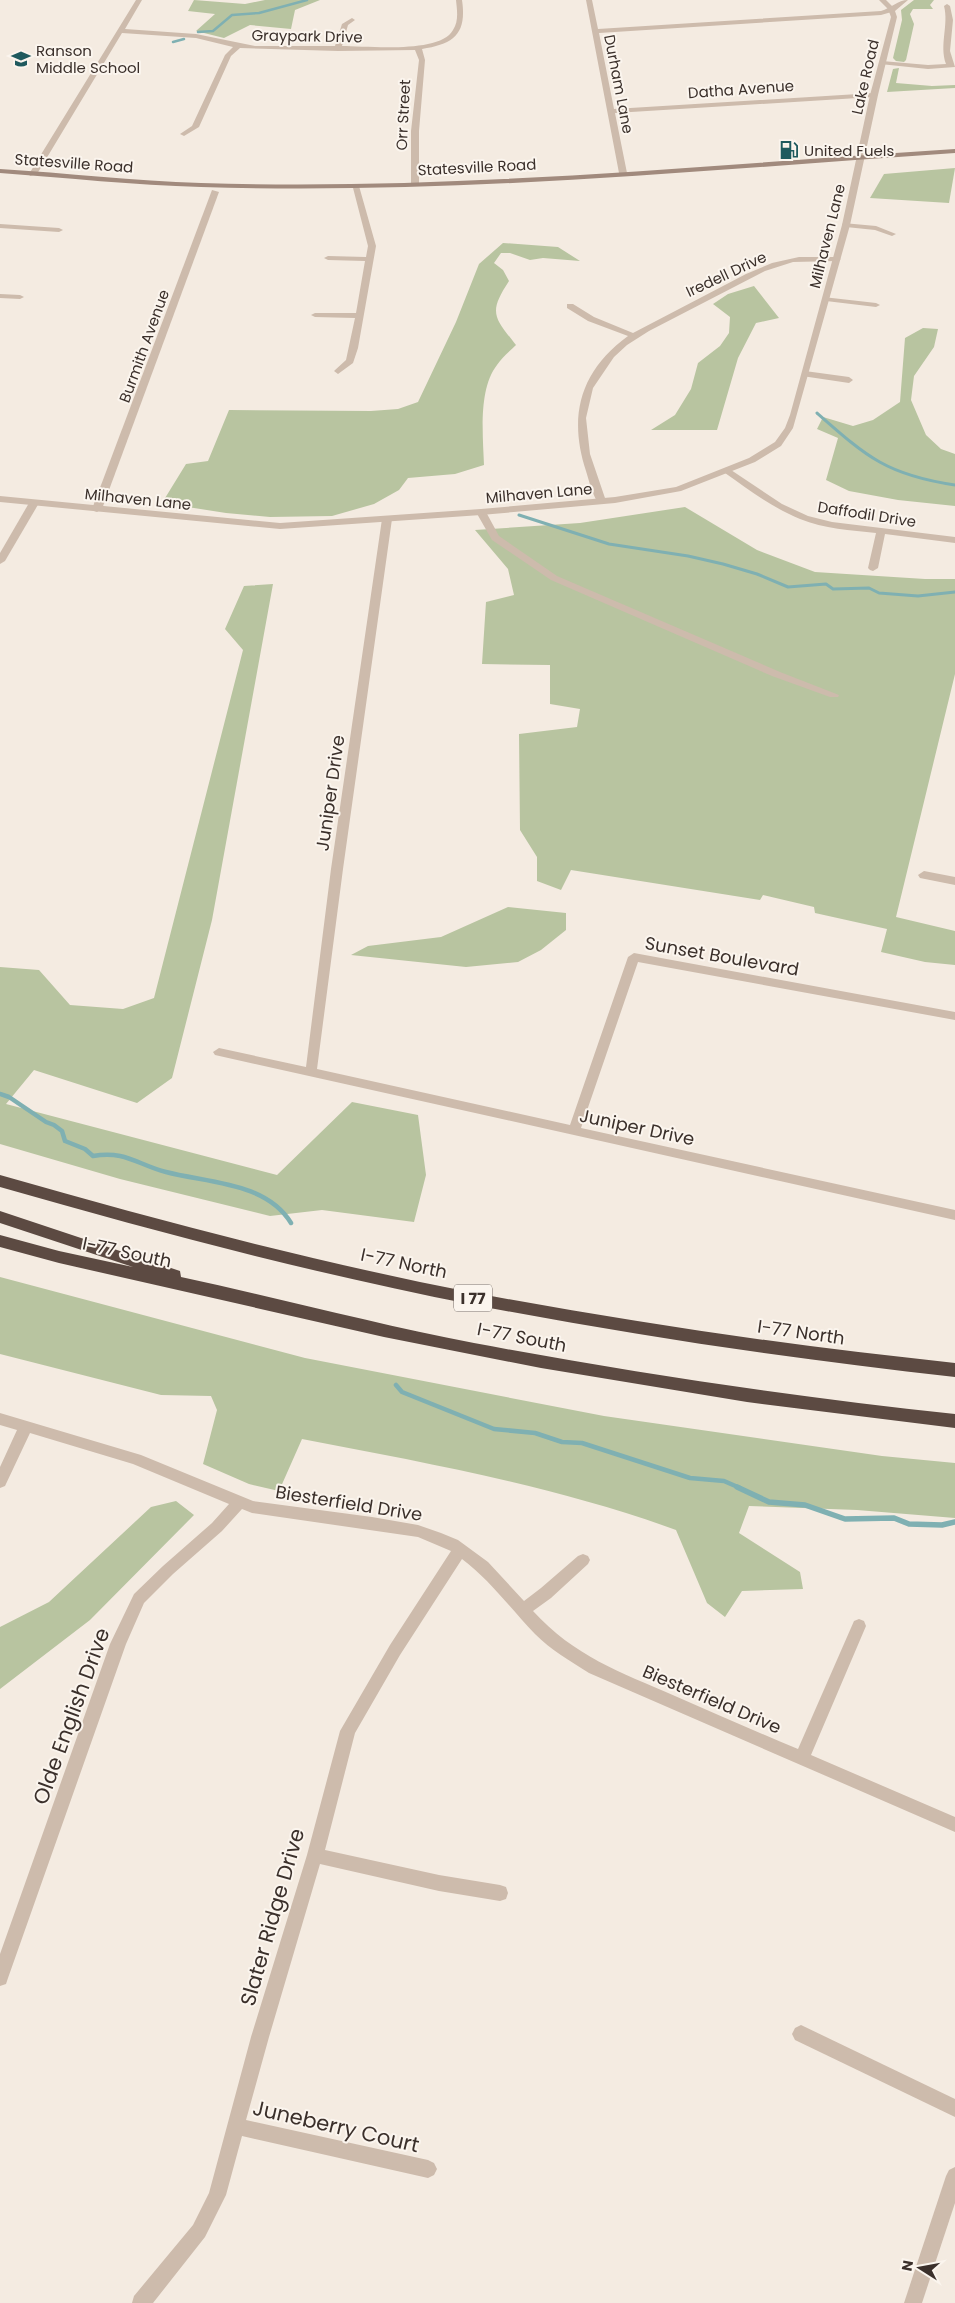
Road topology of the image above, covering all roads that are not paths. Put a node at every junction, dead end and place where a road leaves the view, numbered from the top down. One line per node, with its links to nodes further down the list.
1 (139, 0): 9 (street)
2 (459, 0): 12 (street, Graypark Drive)
3 (589, 0): 10 (street, Durham Lane)
4 (882, 0): 7 (street)
5 (904, 0): 7 (street)
6 (947, 6): 15 (street)
7 (893, 10): 10 (street); 14 (street, Lake Road)
8 (352, 20): 13 (street)
9 (120, 31): 11 (street, Graypark Drive); 24 (street)
10 (595, 31): 17 (street, Durham Lane)
11 (238, 46): 13 (street, Graypark Drive); 18 (street)
12 (418, 48): 13 (street, Graypark Drive); 26 (street, Orr Street)
13 (338, 49)
14 (882, 63): 15 (street); 16 (street, Lake Road)
15 (953, 65)
16 (874, 95): 17 (street, Datha Avenue); 21 (street, Lake Road)
17 (610, 111): 23 (street, Durham Lane)
18 (184, 134)
19 (955, 151): 21 (main road, Statesville Road)
20 (955, 158): 21 (main road, Statesville Road)
21 (861, 162): 23 (main road, Statesville Road); 27 (main road, Statesville Road); 29 (street, Milhaven Lane)
22 (0, 171): 24 (main road, Statesville Road)
23 (623, 173): 26 (main road, Statesville Road)
24 (32, 174): 27 (main road, Statesville Road)
25 (0, 179): 28 (main road, Statesville Road)
26 (415, 184): 27 (main road, Statesville Road)
27 (355, 189): 28 (main road, Statesville Road); 34 (street)
28 (215, 192): 51 (street, Burmith Avenue)
29 (846, 224): 32 (street); 35 (street, Milhaven Lane)
30 (0, 226): 31 (street)
31 (59, 230)
32 (892, 234)
33 (328, 258): 34 (street)
34 (370, 259): 42 (street)
35 (837, 259): 38 (street, Milhaven Lane); 43 (street, Iredell Drive)
36 (0, 296): 37 (street)
37 (20, 297)
38 (826, 299): 39 (street); 45 (street, Milhaven Lane)
39 (876, 304)
40 (570, 306): 43 (street)
41 (315, 315): 42 (street)
42 (359, 316): 44 (street)
43 (634, 336): 49 (street, Iredell Drive)
44 (338, 371)
45 (805, 374): 46 (street); 47 (street, Milhaven Lane)
46 (849, 380)
47 (728, 471): 49 (street, Milhaven Lane); 54 (street, Daffodil Drive)
48 (0, 499): 50 (street, Milhaven Lane)
49 (601, 501): 52 (street, Milhaven Lane)
50 (34, 503): 51 (street, Milhaven Lane); 56 (street)
51 (97, 509): 53 (street, Milhaven Lane)
52 (480, 512): 53 (street, Milhaven Lane); 58 (street)
53 (387, 519): 63 (street, Juniper Drive)
54 (881, 531): 55 (street, Daffodil Drive); 57 (street)
55 (955, 540)
56 (0, 561)
57 (873, 568)
58 (834, 695)
59 (924, 875): 60 (street)
60 (955, 881)
61 (955, 1016): 64 (street, Sunset Boulevard)
62 (219, 1052): 63 (street, Juniper Drive)
63 (311, 1072): 64 (street, Juniper Drive)
64 (574, 1131): 67 (street, Juniper Drive)
65 (0, 1181): 70 (highway, I-77 North / I 77)
66 (0, 1216): 69 (highway)
67 (955, 1216)
68 (0, 1241): 69 (highway, I-77 South)
69 (237, 1296): 72 (highway, I-77 South)
70 (955, 1370)
71 (0, 1419): 73 (street, Biesterfield Drive)
72 (955, 1421)
73 (26, 1426): 74 (street); 75 (street, Biesterfield Drive)
74 (0, 1482)
75 (238, 1503): 76 (street, Biesterfield Drive); 84 (street, Olde English Drive)
76 (460, 1549): 78 (street, Biesterfield Drive); 82 (street, Slater Ridge Drive)
77 (583, 1560): 78 (street)
78 (522, 1610): 80 (street, Biesterfield Drive)
79 (859, 1626): 80 (street)
80 (802, 1758): 81 (street, Biesterfield Drive)
81 (955, 1825)
82 (315, 1855): 83 (street); 87 (street, Slater Ridge Drive)
83 (500, 1893)
84 (0, 1978)
85 (801, 2034): 86 (street)
86 (955, 2108)
87 (236, 2126): 88 (street, Juneberry Court); 90 (street, Slater Ridge Drive)
88 (428, 2169)
89 (955, 2176): 91 (street)
90 (141, 2303)
91 (913, 2303)

